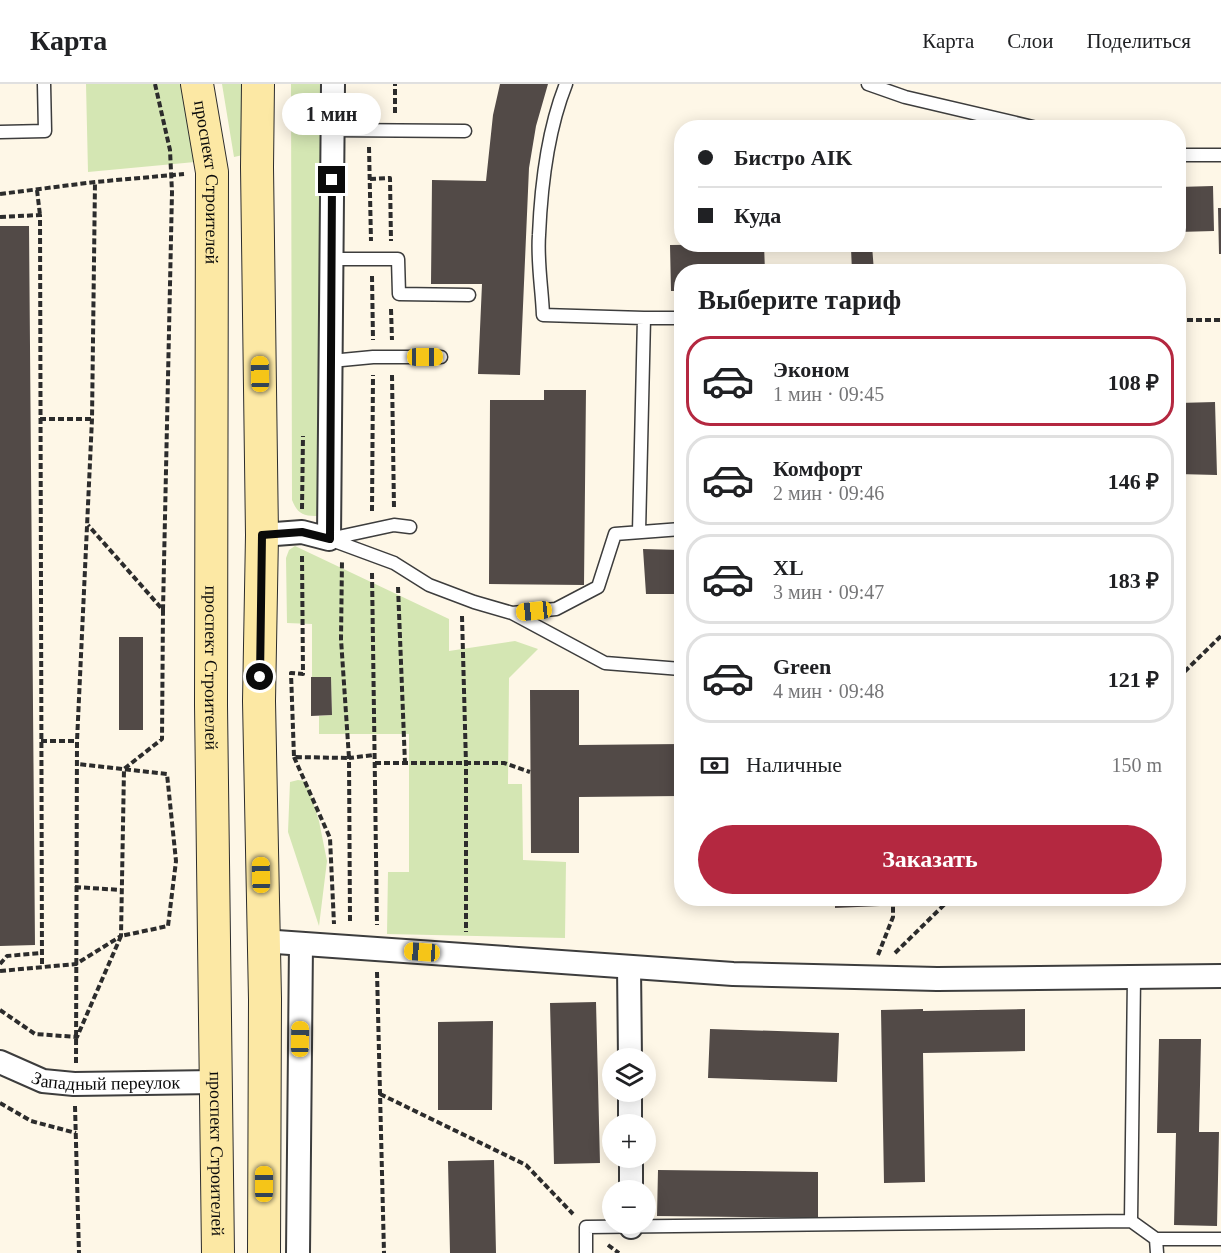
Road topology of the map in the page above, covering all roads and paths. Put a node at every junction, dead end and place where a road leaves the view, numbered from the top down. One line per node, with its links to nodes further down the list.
1 (44, 84): 13 (lane)
2 (155, 84): 17 (path)
3 (197, 84): 90 (main road, проспект Строителей)
4 (258, 84): 45 (main road)
5 (333, 84): 10 (street)
6 (395, 84): 11 (path)
7 (566, 84): 29 (lane)
8 (868, 84): 9 (lane)
9 (1002, 120)
10 (333, 130): 11 (lane); 24 (street)
11 (368, 131): 12 (lane); 18 (path)
12 (465, 131)
13 (0, 132)
14 (1186, 155): 15 (lane)
15 (1221, 155)
16 (192, 172): 17 (path)
17 (172, 176): 19 (path); 50 (path)
18 (370, 179): 25 (path); 26 (path)
19 (96, 182): 20 (path); 37 (path)
20 (37, 190): 21 (path); 22 (path)
21 (0, 194)
22 (40, 215): 23 (path); 38 (path)
23 (0, 217)
24 (332, 259): 25 (lane); 36 (street)
25 (371, 260): 26 (lane); 33 (path)
26 (391, 260): 27 (lane)
27 (469, 295)
28 (391, 303): 34 (path)
29 (644, 318): 30 (lane); 44 (lane)
30 (674, 318)
31 (1186, 320): 32 (path)
32 (1221, 320)
33 (374, 357): 34 (lane); 36 (lane); 42 (path)
34 (392, 357): 35 (lane); 40 (path)
35 (441, 357)
36 (331, 361): 46 (street)
37 (92, 418): 38 (path); 39 (path)
38 (40, 419): 56 (path)
39 (87, 525): 50 (path); 57 (path)
40 (394, 525): 41 (lane); 42 (lane)
41 (410, 527)
42 (372, 530): 46 (lane)
43 (674, 530): 44 (lane)
44 (639, 532): 51 (lane)
45 (262, 535): 46 (street); 74 (main road)
46 (336, 542): 47 (lane); 60 (path)
47 (372, 556): 48 (lane); 58 (path)
48 (394, 563): 49 (lane); 63 (path)
49 (462, 597): 51 (lane); 64 (path)
50 (163, 610): 65 (path)
51 (512, 613): 53 (lane)
52 (1221, 636): 54 (path)
53 (674, 668)
54 (1186, 670)
55 (303, 674): 59 (path)
56 (41, 741): 57 (path); 77 (path)
57 (77, 741): 61 (path)
58 (374, 755): 60 (path); 62 (path)
59 (294, 757): 60 (path); 60 (path)
60 (349, 758)
61 (77, 764): 65 (path); 67 (path)
62 (375, 764): 63 (path); 71 (path)
63 (405, 764): 64 (path)
64 (466, 764): 66 (path); 72 (path)
65 (124, 769): 68 (path); 73 (path)
66 (530, 772)
67 (75, 887): 68 (path); 79 (path)
68 (121, 890): 73 (path)
69 (893, 906): 84 (path)
70 (943, 906): 84 (path)
71 (368, 927)
72 (466, 933)
73 (121, 936): 79 (path); 87 (path)
74 (262, 941): 75 (street); 103 (main road)
75 (301, 944): 76 (street); 104 (street)
76 (376, 949): 81 (street); 92 (path)
77 (42, 953): 78 (path); 80 (path)
78 (0, 964)
79 (76, 964): 80 (path); 87 (path)
80 (42, 966): 82 (path)
81 (628, 967): 84 (street); 88 (street)
82 (0, 971)
83 (1221, 976): 85 (street)
84 (870, 977): 85 (street)
85 (1134, 977): 95 (lane)
86 (0, 1010): 87 (path)
87 (77, 1037): 91 (path)
88 (630, 1048)
89 (0, 1062): 91 (street, Западный переулок)
90 (215, 1082): 91 (street, Западный переулок); 102 (main road, проспект Строителей)
91 (74, 1084): 94 (path)
92 (380, 1094): 98 (path); 105 (path)
93 (0, 1103): 94 (path)
94 (76, 1134): 101 (path)
95 (1131, 1221): 96 (lane); 99 (lane)
96 (656, 1225)
97 (602, 1226): 98 (lane)
98 (586, 1227): 106 (lane); 107 (path)
99 (1156, 1239): 100 (lane); 108 (lane)
100 (1221, 1239)
101 (79, 1253)
102 (218, 1253)
103 (264, 1253)
104 (298, 1253)
105 (384, 1253)
106 (586, 1253)
107 (619, 1253)
108 (1157, 1253)

